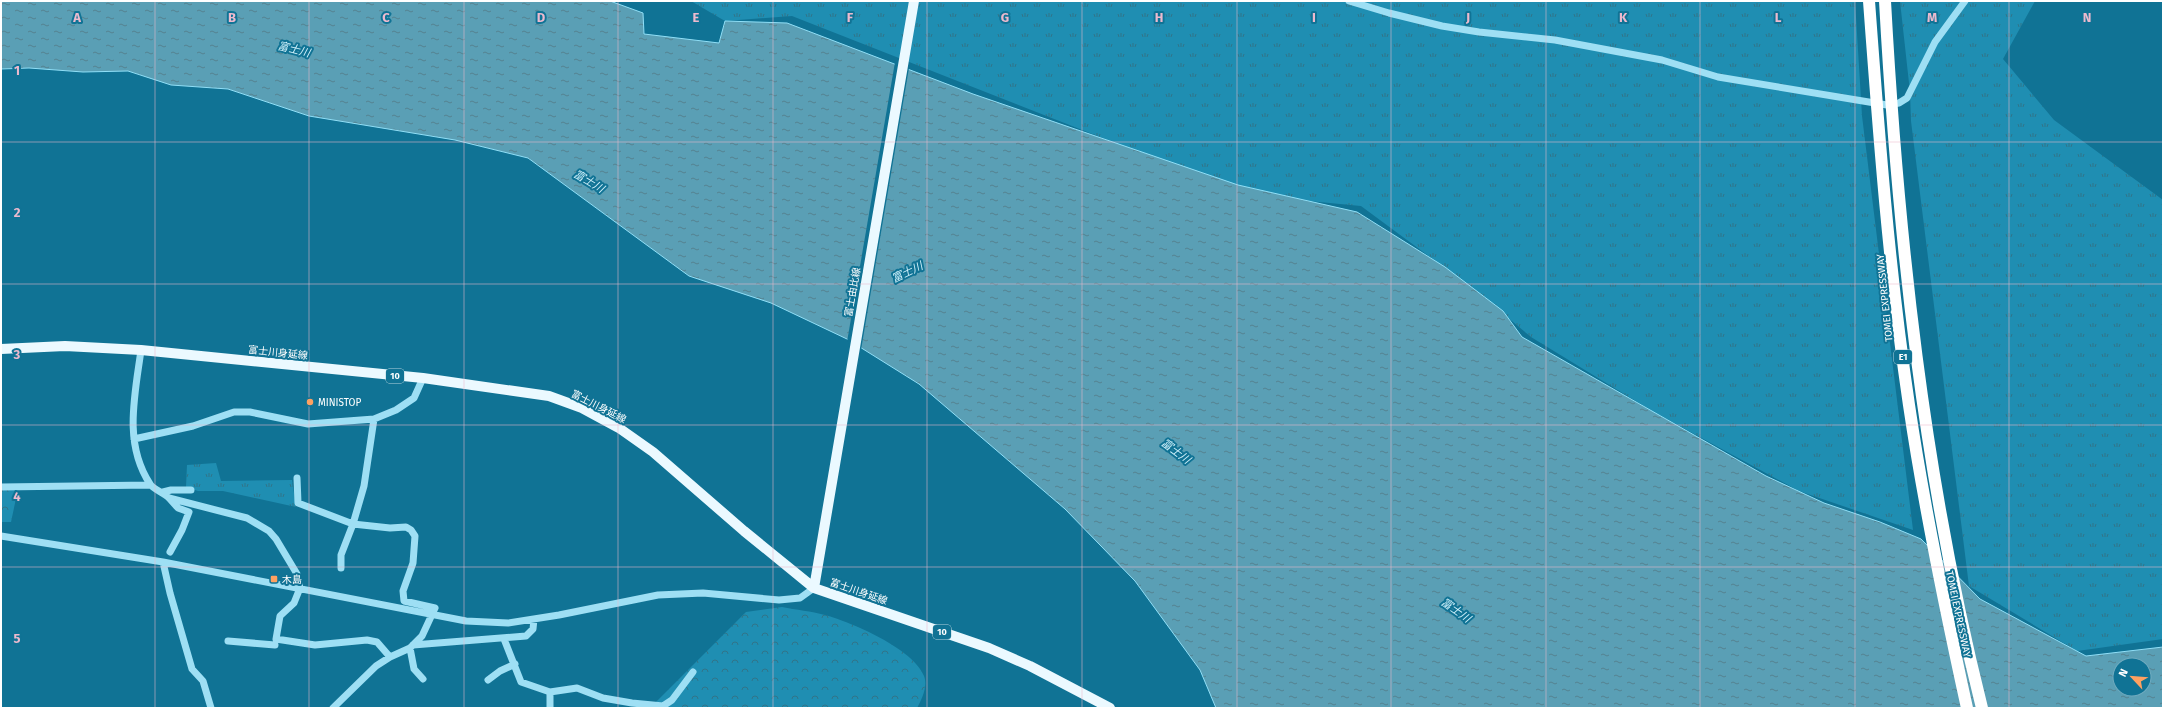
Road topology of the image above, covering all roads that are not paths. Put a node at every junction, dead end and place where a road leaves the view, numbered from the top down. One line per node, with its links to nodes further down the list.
1 (914, 1): 23 (main road, 富士由比線)
2 (1350, 1): 5 (street)
3 (1869, 1): 40 (highway, TOMEI EXPRESSWAY / E1, bridge)
4 (1885, 1): 41 (highway, TOMEI EXPRESSWAY / E1, bridge)
5 (1965, 1)
6 (1, 349): 7 (main road, 富士川身延線 / 10)
7 (141, 350): 8 (main road, 富士川身延線 / 10); 10 (street)
8 (423, 378): 9 (street); 23 (main road, 富士川身延線 / 10)
9 (374, 419): 10 (street); 17 (street)
10 (134, 439): 12 (street)
11 (297, 478): 17 (street)
12 (150, 486): 13 (street); 15 (street)
13 (1, 487)
14 (191, 490): 15 (street)
15 (163, 492): 16 (street)
16 (169, 498): 19 (street); 22 (street)
17 (353, 524): 21 (street); 24 (street)
18 (1, 536): 20 (street)
19 (170, 552)
20 (163, 562): 22 (street); 36 (street)
21 (341, 568)
22 (300, 588): 24 (street); 30 (street)
23 (814, 588): 25 (street); 39 (main road, 富士川身延線 / 10)
24 (433, 615): 25 (street); 29 (street)
25 (534, 619): 26 (street)
26 (504, 639): 29 (street); 31 (street)
27 (228, 641): 28 (street)
28 (275, 645)
29 (412, 647): 30 (street); 33 (street)
30 (390, 657): 37 (street)
31 (515, 664): 34 (street); 35 (street)
32 (693, 672): 35 (street)
33 (424, 679)
34 (488, 680)
35 (550, 692): 38 (street)
36 (211, 708)
37 (333, 708)
38 (550, 708)
39 (1110, 708)
40 (1967, 708)
41 (1982, 708)

